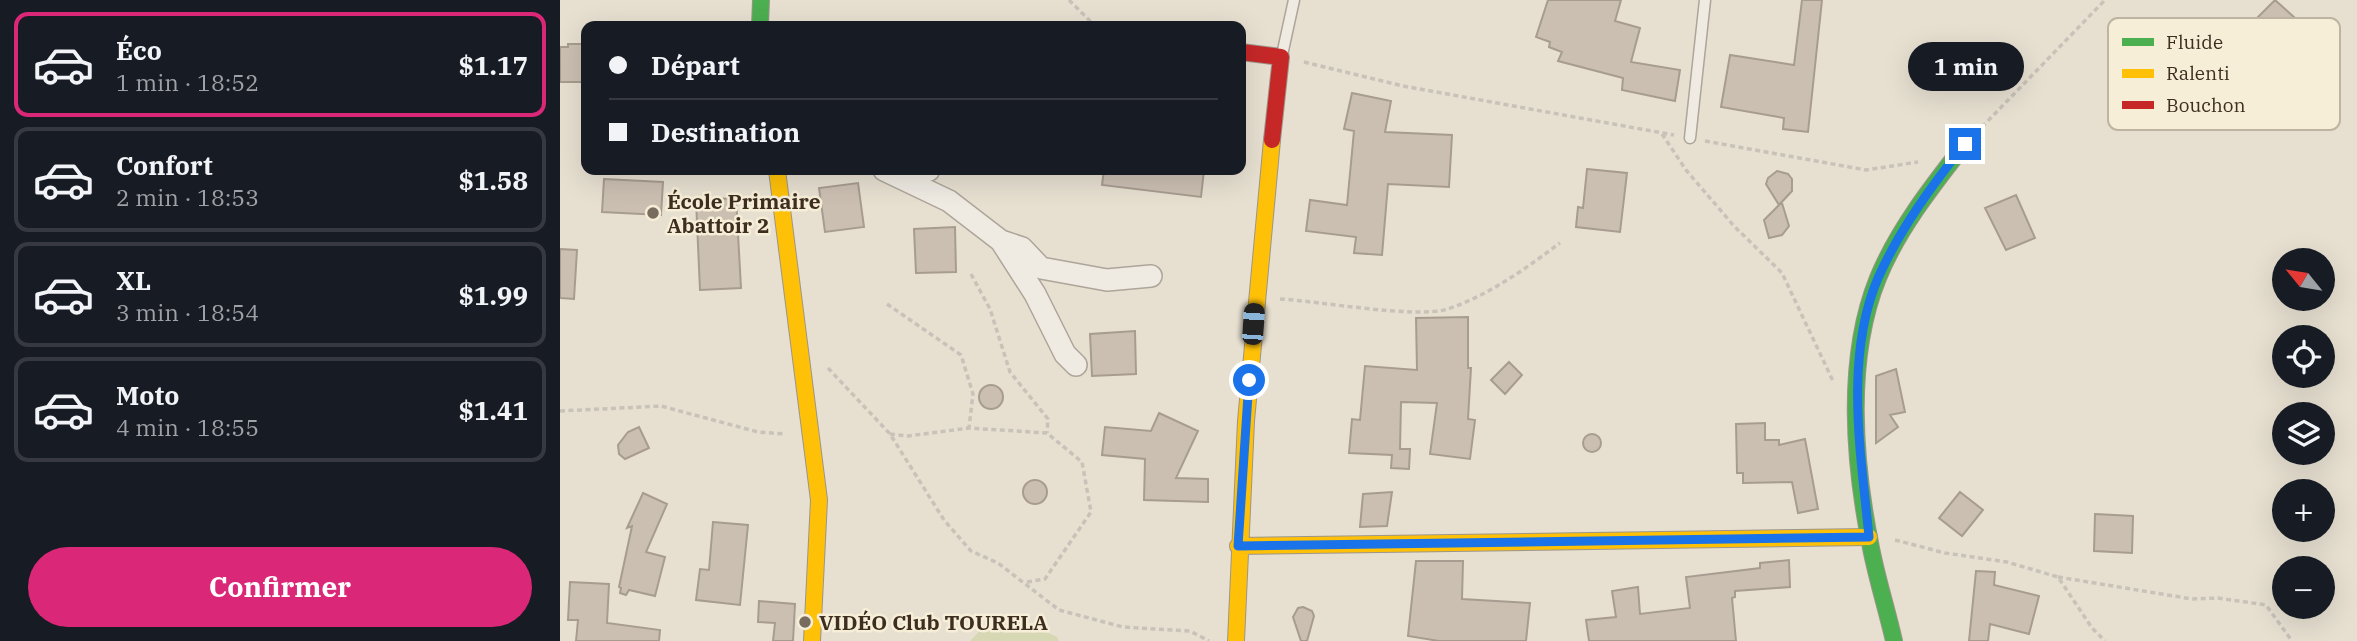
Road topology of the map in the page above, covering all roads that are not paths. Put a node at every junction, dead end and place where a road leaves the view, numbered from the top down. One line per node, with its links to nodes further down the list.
1 (761, 0): 4 (street)
2 (1294, 0): 6 (lane)
3 (1705, 0): 7 (lane)
4 (760, 21)
5 (1246, 53): 6 (street)
6 (1281, 57): 15 (street)
7 (1690, 138)
8 (1965, 144): 14 (street)
9 (778, 175): 16 (street)
10 (897, 175): 11 (street)
11 (1001, 241): 12 (street); 13 (street)
12 (1151, 276)
13 (1076, 365)
14 (1869, 537): 15 (street); 18 (street)
15 (1238, 546): 17 (street)
16 (812, 641)
17 (1236, 641)
18 (1894, 641)

